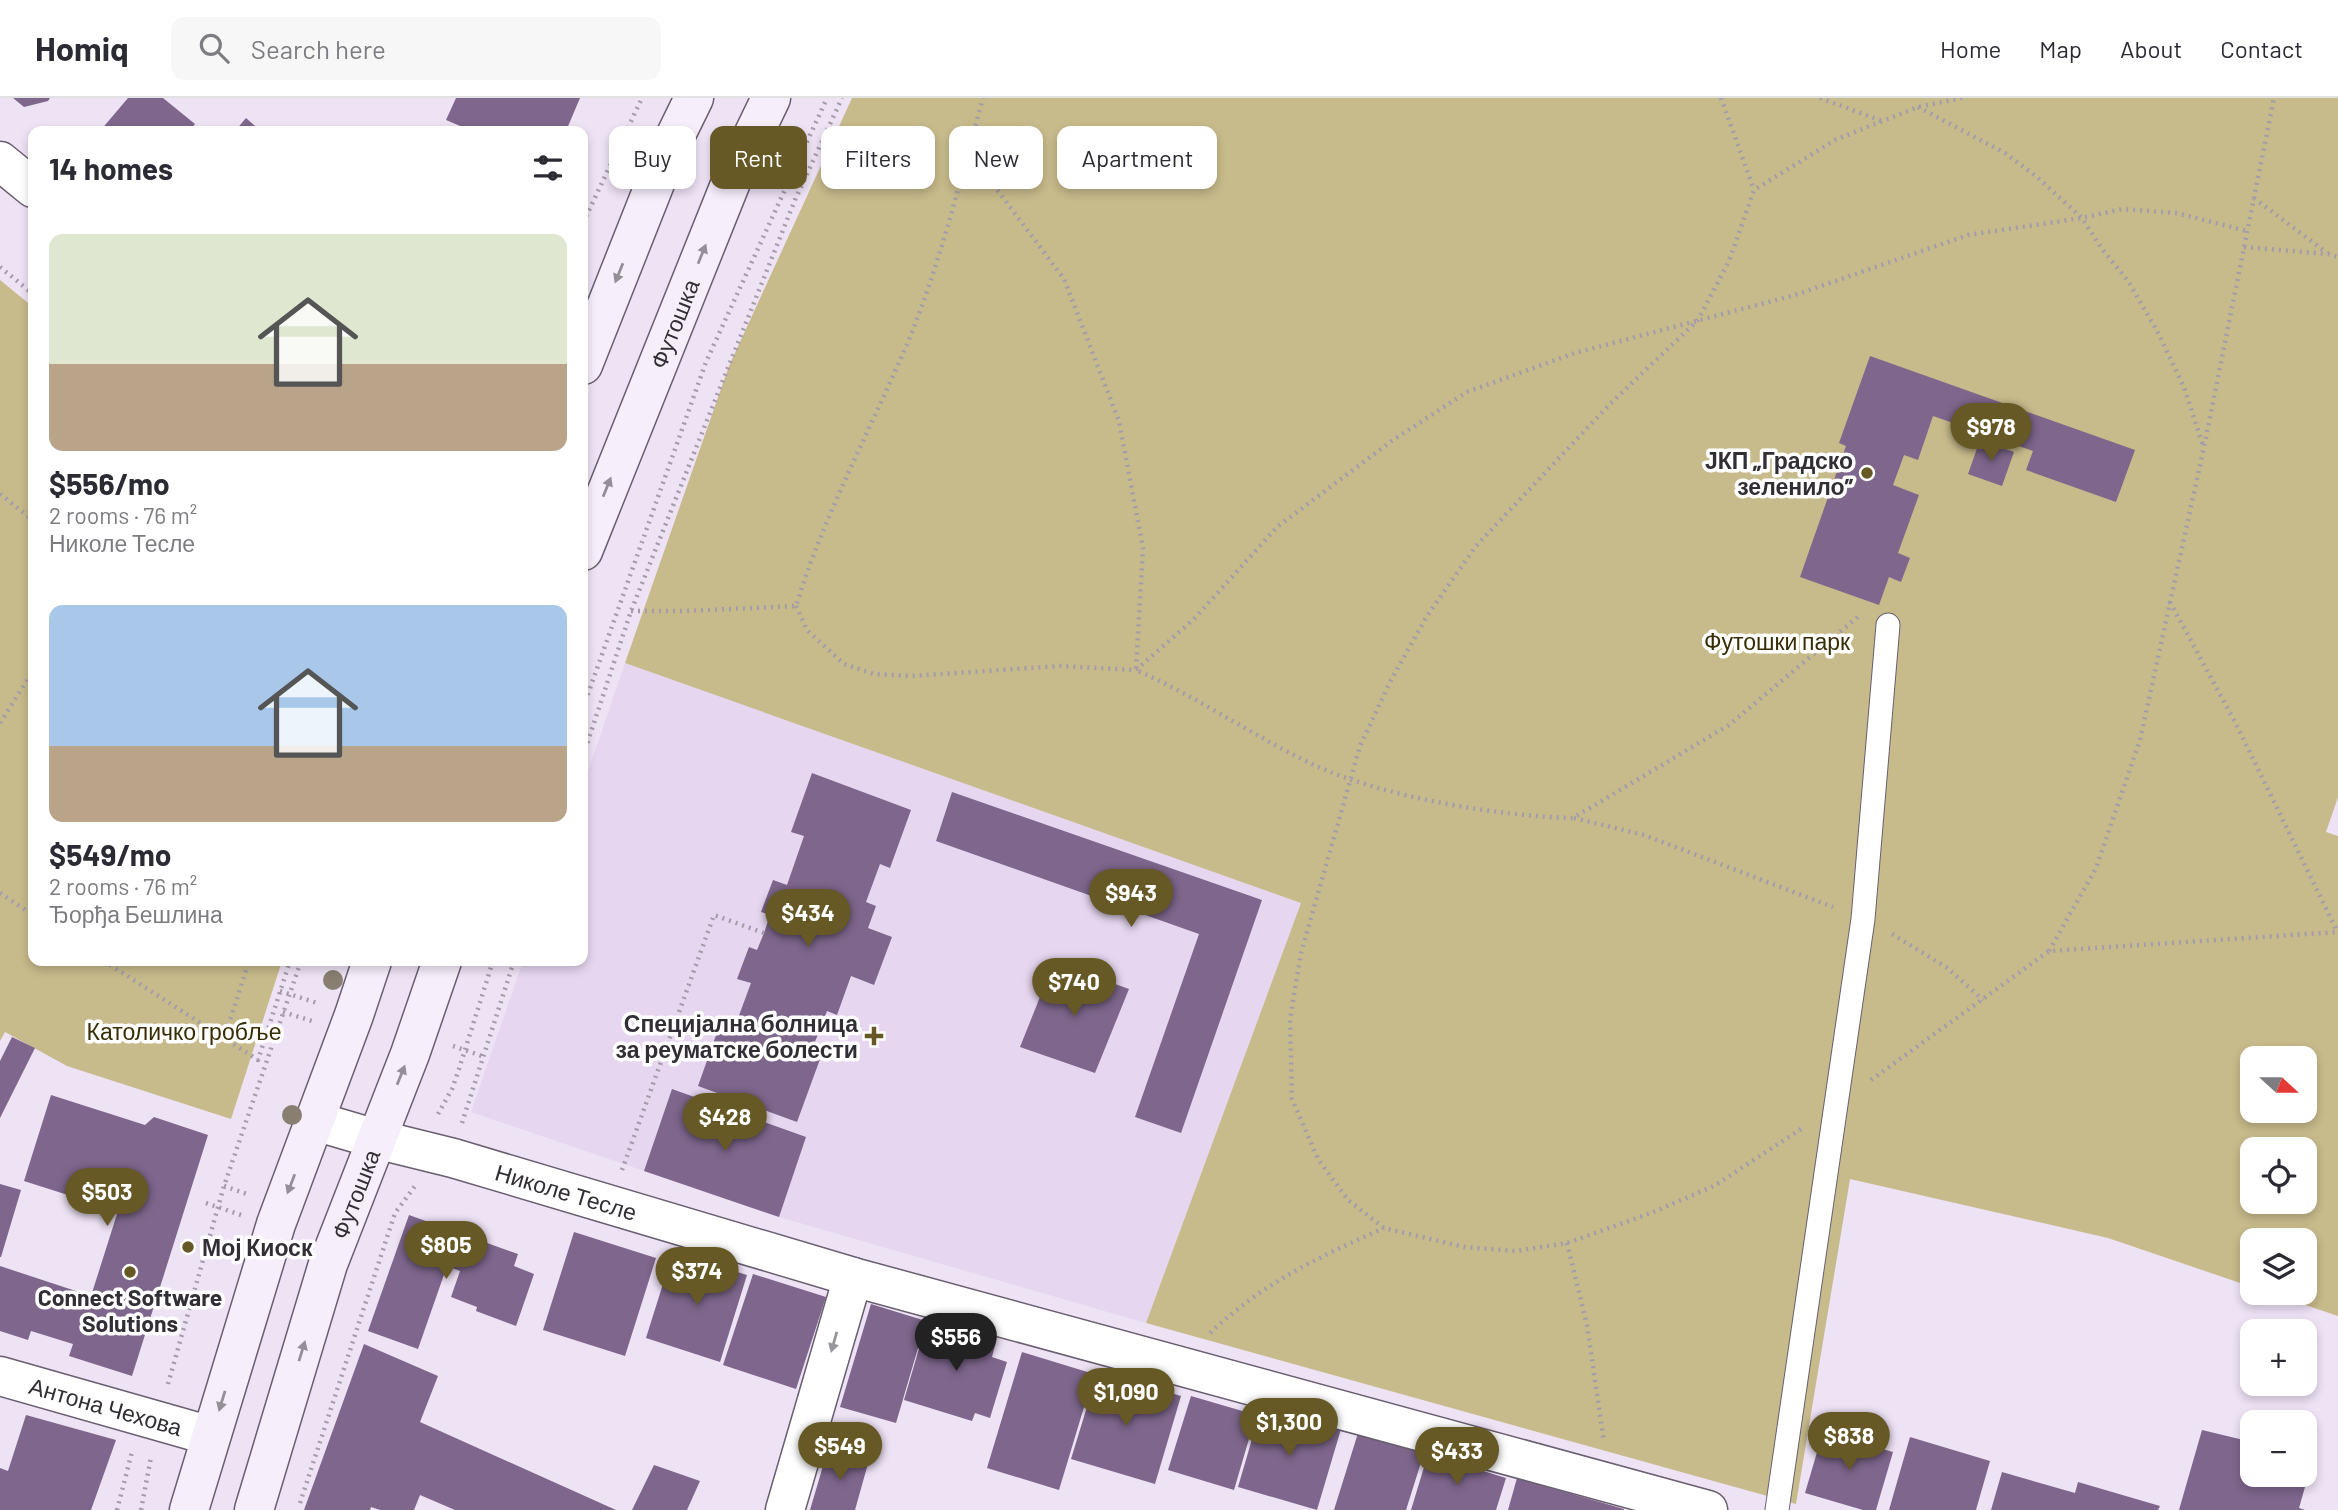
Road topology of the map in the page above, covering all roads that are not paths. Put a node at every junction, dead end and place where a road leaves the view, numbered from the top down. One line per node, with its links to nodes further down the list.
1 (694, 98): 5 (main road, one-way to 5)
2 (771, 98): 6 (main road, Футошка, one-way to 2)
3 (0, 161): 4 (street)
4 (28, 184)
5 (588, 352)
6 (588, 539)
7 (1888, 625): 19 (lane)
8 (370, 966): 10 (main road)
9 (440, 966): 11 (main road, Футошка, one-way to 9)
10 (315, 1121): 11 (street, Николе Тесле); 14 (main road, one-way to 14)
11 (376, 1139): 12 (street, Николе Тесле); 16 (main road, Футошка, one-way to 11)
12 (853, 1277): 17 (street, one-way to 17); 18 (street, Николе Тесле)
13 (0, 1376): 14 (street, Антона Чехова)
14 (211, 1436): 15 (main road)
15 (189, 1510)
16 (254, 1510)
17 (785, 1510)
18 (1708, 1510)
19 (1777, 1510)

